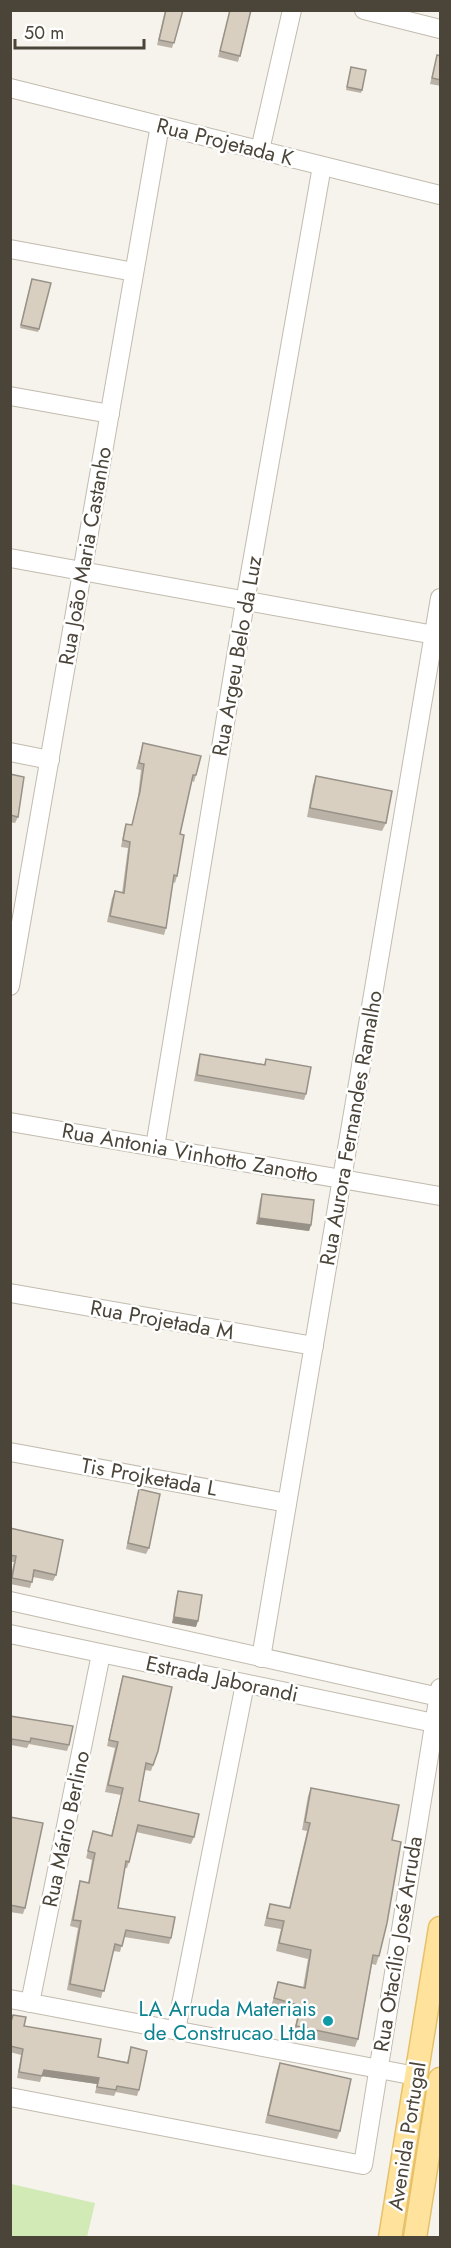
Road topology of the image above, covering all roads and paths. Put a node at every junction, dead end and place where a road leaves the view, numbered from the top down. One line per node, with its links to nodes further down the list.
1 (292, 10): 6 (street)
2 (364, 10): 3 (street)
3 (441, 29)
4 (10, 88): 5 (street, Rua Projetada K)
5 (160, 125): 6 (street, Rua Projetada K); 10 (street, Rua João Maria Castanho)
6 (260, 150): 7 (street, Rua Projetada K)
7 (322, 166): 8 (street, Rua Projetada K); 16 (street, Rua Argeu Belo da Luz)
8 (441, 195)
9 (10, 249): 10 (street)
10 (134, 272): 12 (street, Rua João Maria Castanho)
11 (10, 396): 12 (street)
12 (110, 414): 14 (street, Rua João Maria Castanho)
13 (10, 558): 14 (street)
14 (82, 570): 16 (street); 19 (street, Rua João Maria Castanho)
15 (441, 598): 17 (street, Rua Aurora Fernandes Ramalho)
16 (245, 602): 17 (street); 23 (street, Rua Argeu Belo da Luz)
17 (437, 635): 24 (street, Rua Aurora Fernandes Ramalho)
18 (10, 752): 19 (street)
19 (50, 760): 20 (street, Rua João Maria Castanho)
20 (15, 936): 21 (street, Rua João Maria Castanho)
21 (10, 986)
22 (10, 1122): 23 (street, Rua Antonia Vinhotto Zanotto)
23 (155, 1147): 24 (street, Rua Antonia Vinhotto Zanotto)
24 (342, 1179): 25 (street, Rua Antonia Vinhotto Zanotto); 27 (street, Rua Aurora Fernandes Ramalho)
25 (441, 1196)
26 (10, 1293): 27 (street, Rua Projetada M)
27 (314, 1346): 29 (street, Rua Aurora Fernandes Ramalho)
28 (10, 1452): 29 (street, Tis Projketada L)
29 (287, 1503): 33 (street, Rua Aurora Fernandes Ramalho)
30 (10, 1601): 33 (street)
31 (10, 1634): 32 (street, Estrada Jaborandi)
32 (101, 1654): 34 (street, Estrada Jaborandi); 39 (street, Rua Mário Berlino)
33 (261, 1658): 35 (street)
34 (246, 1684): 36 (street, Estrada Jaborandi); 40 (street)
35 (440, 1692): 36 (street, Rua Otacílio José Arruda)
36 (434, 1723): 41 (street, Rua Otacílio José Arruda)
37 (441, 1928): 42 (main road, Avenida Portugal)
38 (10, 1999): 39 (street)
39 (30, 2003): 40 (street)
40 (176, 2030): 41 (street)
41 (378, 2068): 42 (street); 44 (street, Rua Otacílio José Arruda)
42 (416, 2076): 46 (main road, Avenida Portugal)
43 (441, 2079): 45 (main road, Avenida Portugal)
44 (10, 2097)
45 (435, 2153): 47 (main road, Avenida Portugal)
46 (390, 2238)
47 (415, 2238)

